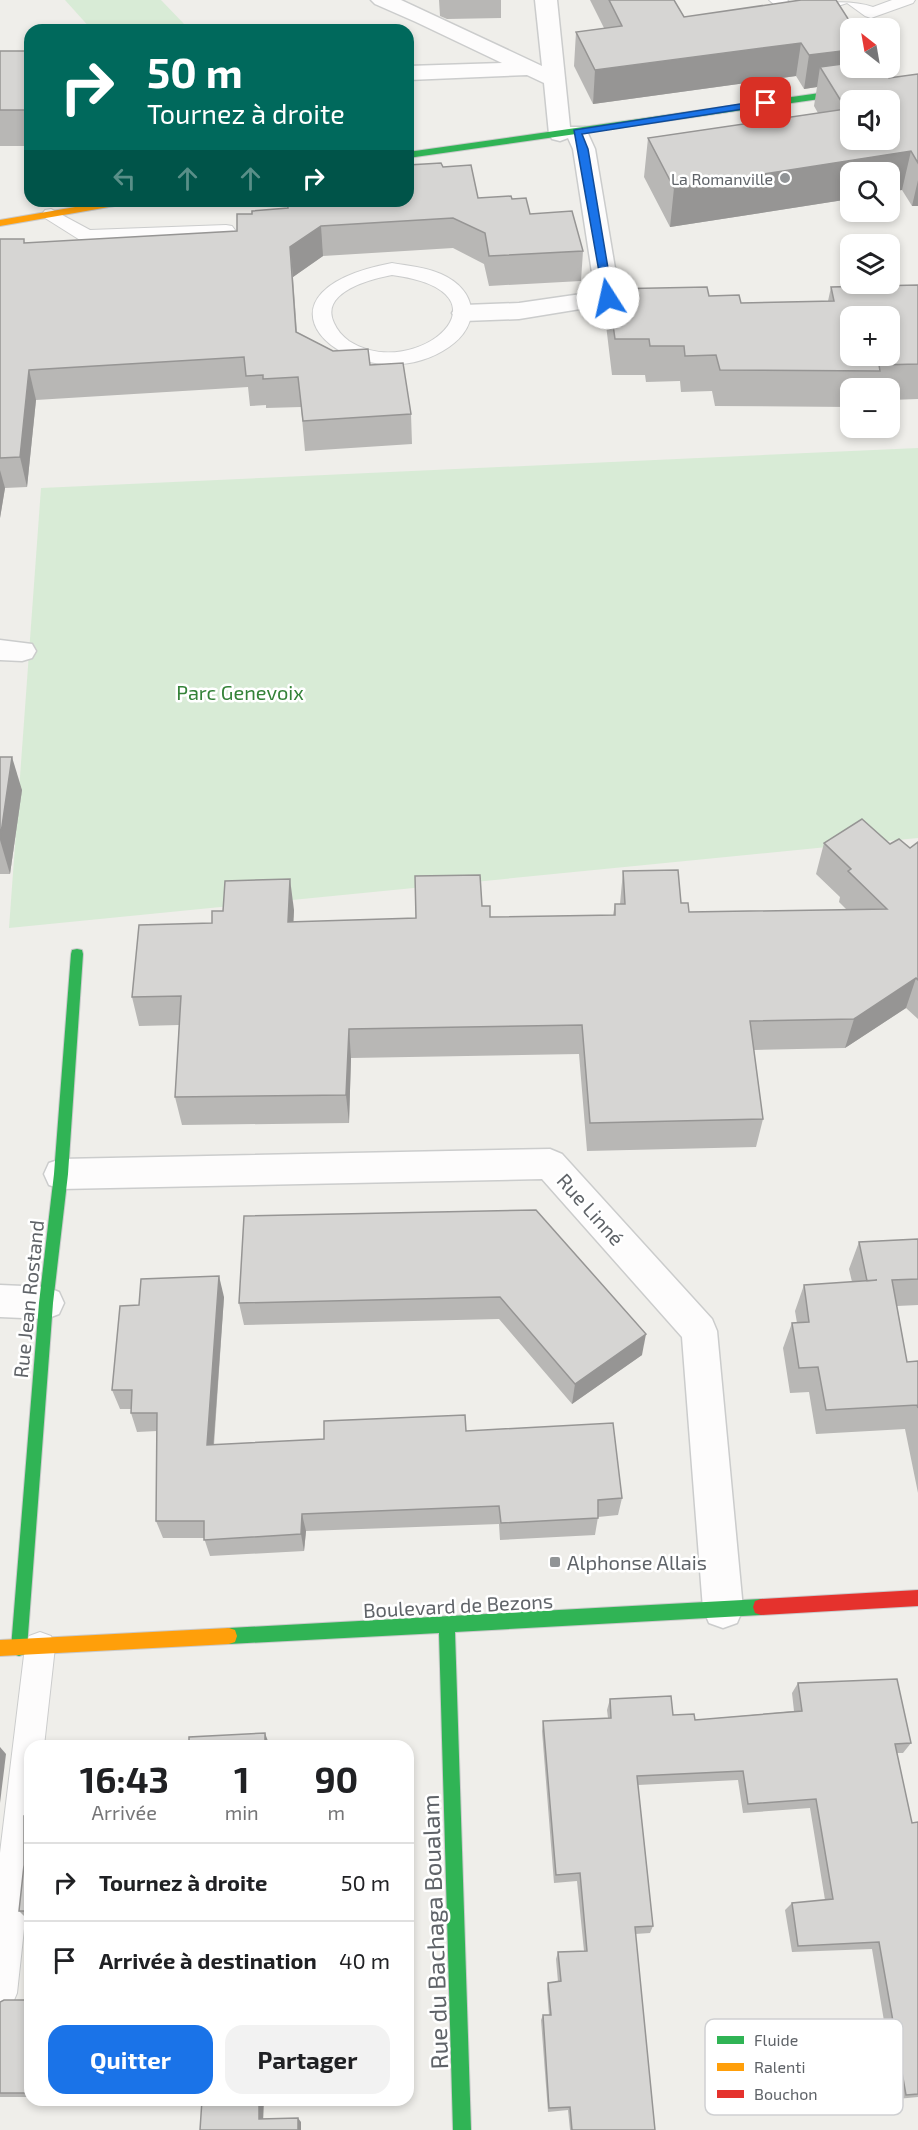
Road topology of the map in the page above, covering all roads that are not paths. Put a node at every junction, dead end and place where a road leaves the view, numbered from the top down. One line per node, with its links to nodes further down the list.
1 (382, 0): 7 (street)
2 (546, 0): 9 (street)
3 (777, 0): 4 (lane)
4 (841, 0)
5 (854, 0): 6 (lane)
6 (907, 0)
7 (530, 68): 8 (street); 9 (street)
8 (414, 73)
9 (554, 80): 11 (street)
10 (918, 82): 11 (street)
11 (568, 133): 12 (street); 17 (street)
12 (414, 154)
13 (91, 207): 14 (street)
14 (51, 214): 15 (street); 16 (lane)
15 (0, 223)
16 (226, 230)
17 (464, 313): 17 (lane)
18 (77, 954): 19 (street, Rue Jean Rostand)
19 (61, 1174): 21 (street, Rue Jean Rostand); 23 (street, Rue Linné)
20 (0, 1301): 21 (street)
21 (46, 1303): 25 (street, Rue Jean Rostand)
22 (918, 1598): 23 (street, Boulevard de Bezons)
23 (723, 1609): 24 (street, Boulevard de Bezons)
24 (447, 1625): 25 (street, Boulevard de Bezons); 28 (street, Rue du Bachaga Boualam)
25 (30, 1647): 26 (street, Boulevard de Bezons); 27 (lane)
26 (0, 1648)
27 (0, 1993)
28 (462, 2130)

